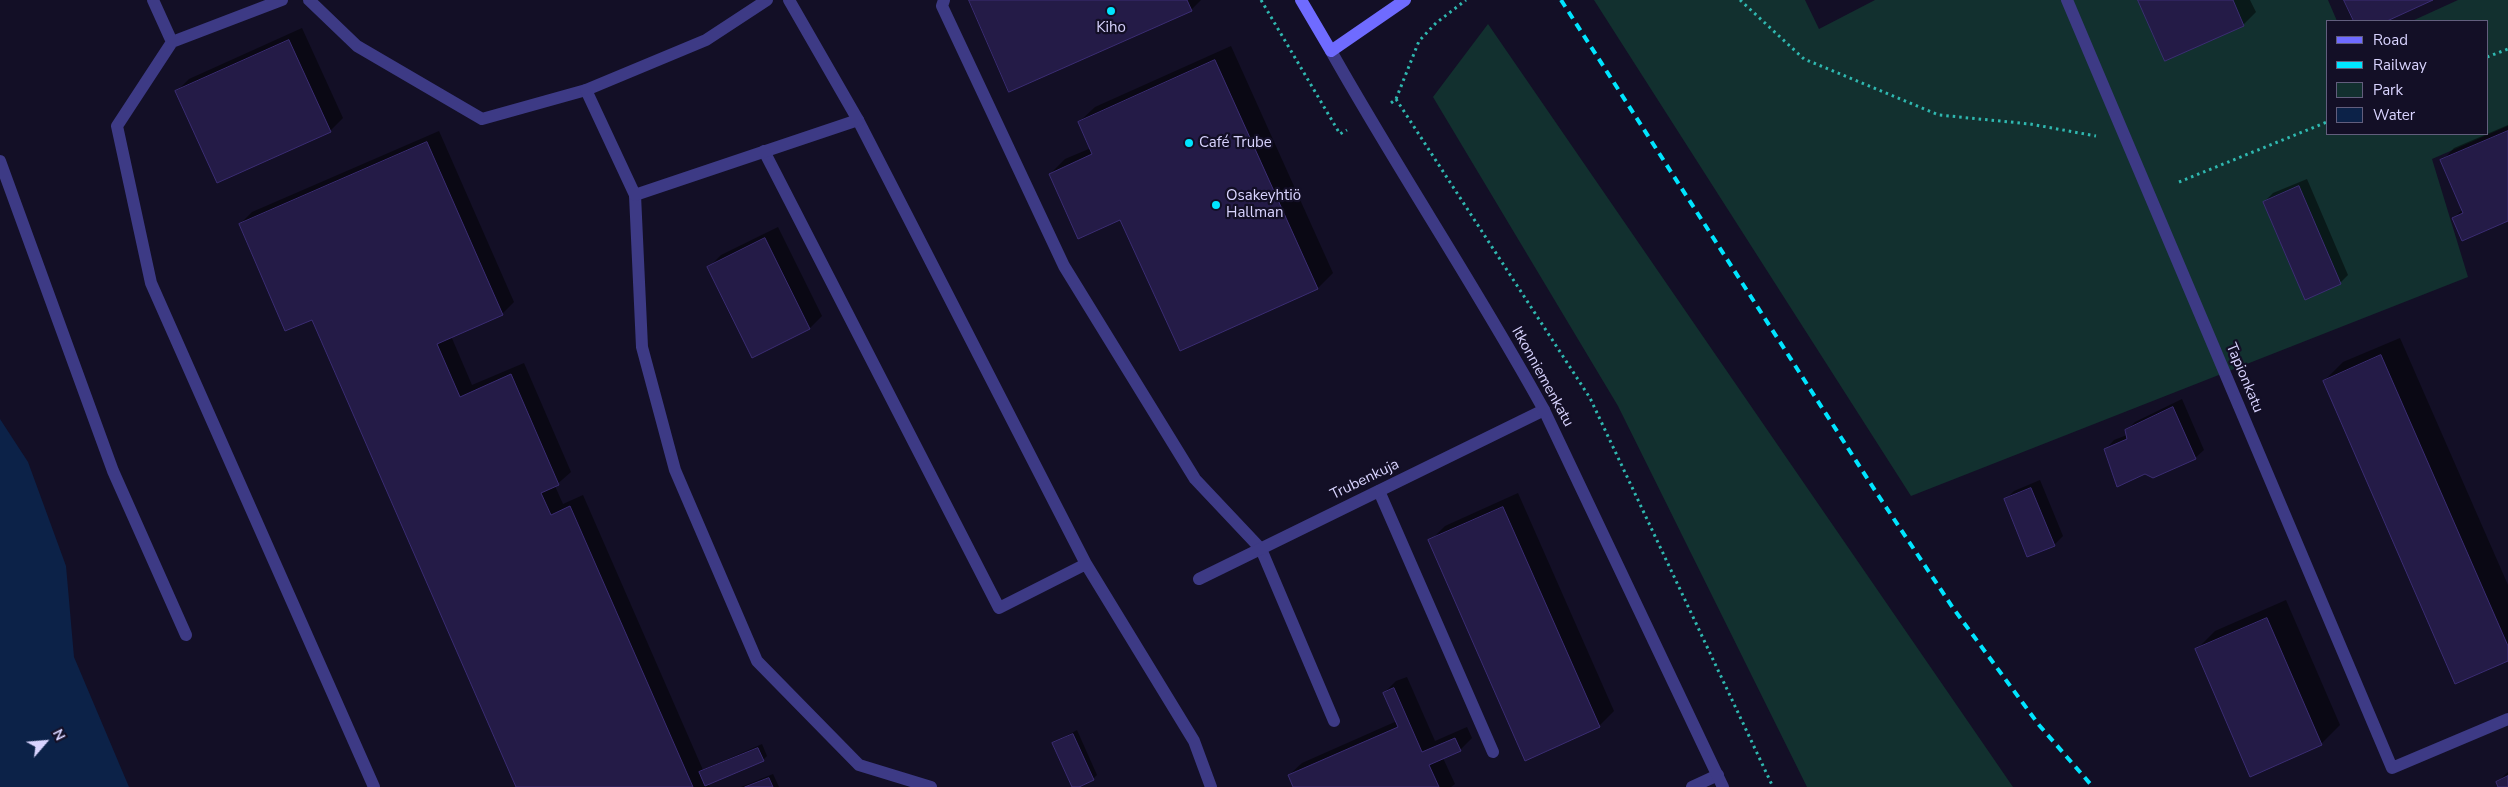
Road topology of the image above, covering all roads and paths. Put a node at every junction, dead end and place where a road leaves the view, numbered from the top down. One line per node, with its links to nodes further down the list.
1 (153, 0): 14 (street)
2 (282, 0): 14 (street)
3 (309, 0): 18 (street)
4 (767, 0): 18 (street)
5 (789, 0): 20 (street)
6 (944, 0): 30 (street)
7 (1261, 0): 22 (path)
8 (1301, 0): 16 (main road, Itkonniemenkatu)
9 (1466, 0): 13 (path)
10 (1740, 0): 23 (path)
11 (2067, 0): 23 (street, Tapionkatu)
12 (1401, 3): 16 (main road)
13 (1419, 41)
14 (172, 42): 38 (street)
15 (2508, 49): 17 (path)
16 (1331, 51): 28 (street, Itkonniemenkatu)
17 (2488, 57)
18 (586, 90): 27 (street)
19 (1396, 99): 42 (path)
20 (858, 120): 24 (street); 31 (street)
21 (2326, 122): 26 (path)
22 (1340, 134)
23 (2125, 137): 34 (street, Tapionkatu)
24 (764, 151): 27 (street); 31 (street)
25 (0, 161): 33 (street)
26 (2179, 182)
27 (634, 195): 39 (street)
28 (1544, 410): 29 (street, Trubenkuja); 37 (street, Itkonniemenkatu)
29 (1379, 491): 30 (street, Trubenkuja); 36 (street)
30 (1260, 549): 32 (street, Trubenkuja); 35 (street)
31 (1086, 564): 40 (street)
32 (1199, 579)
33 (186, 635)
34 (2508, 719)
35 (1334, 720)
36 (1493, 752)
37 (1721, 781): 41 (street)
38 (374, 787)
39 (931, 787)
40 (1211, 787)
41 (1692, 787)
42 (1773, 787)

